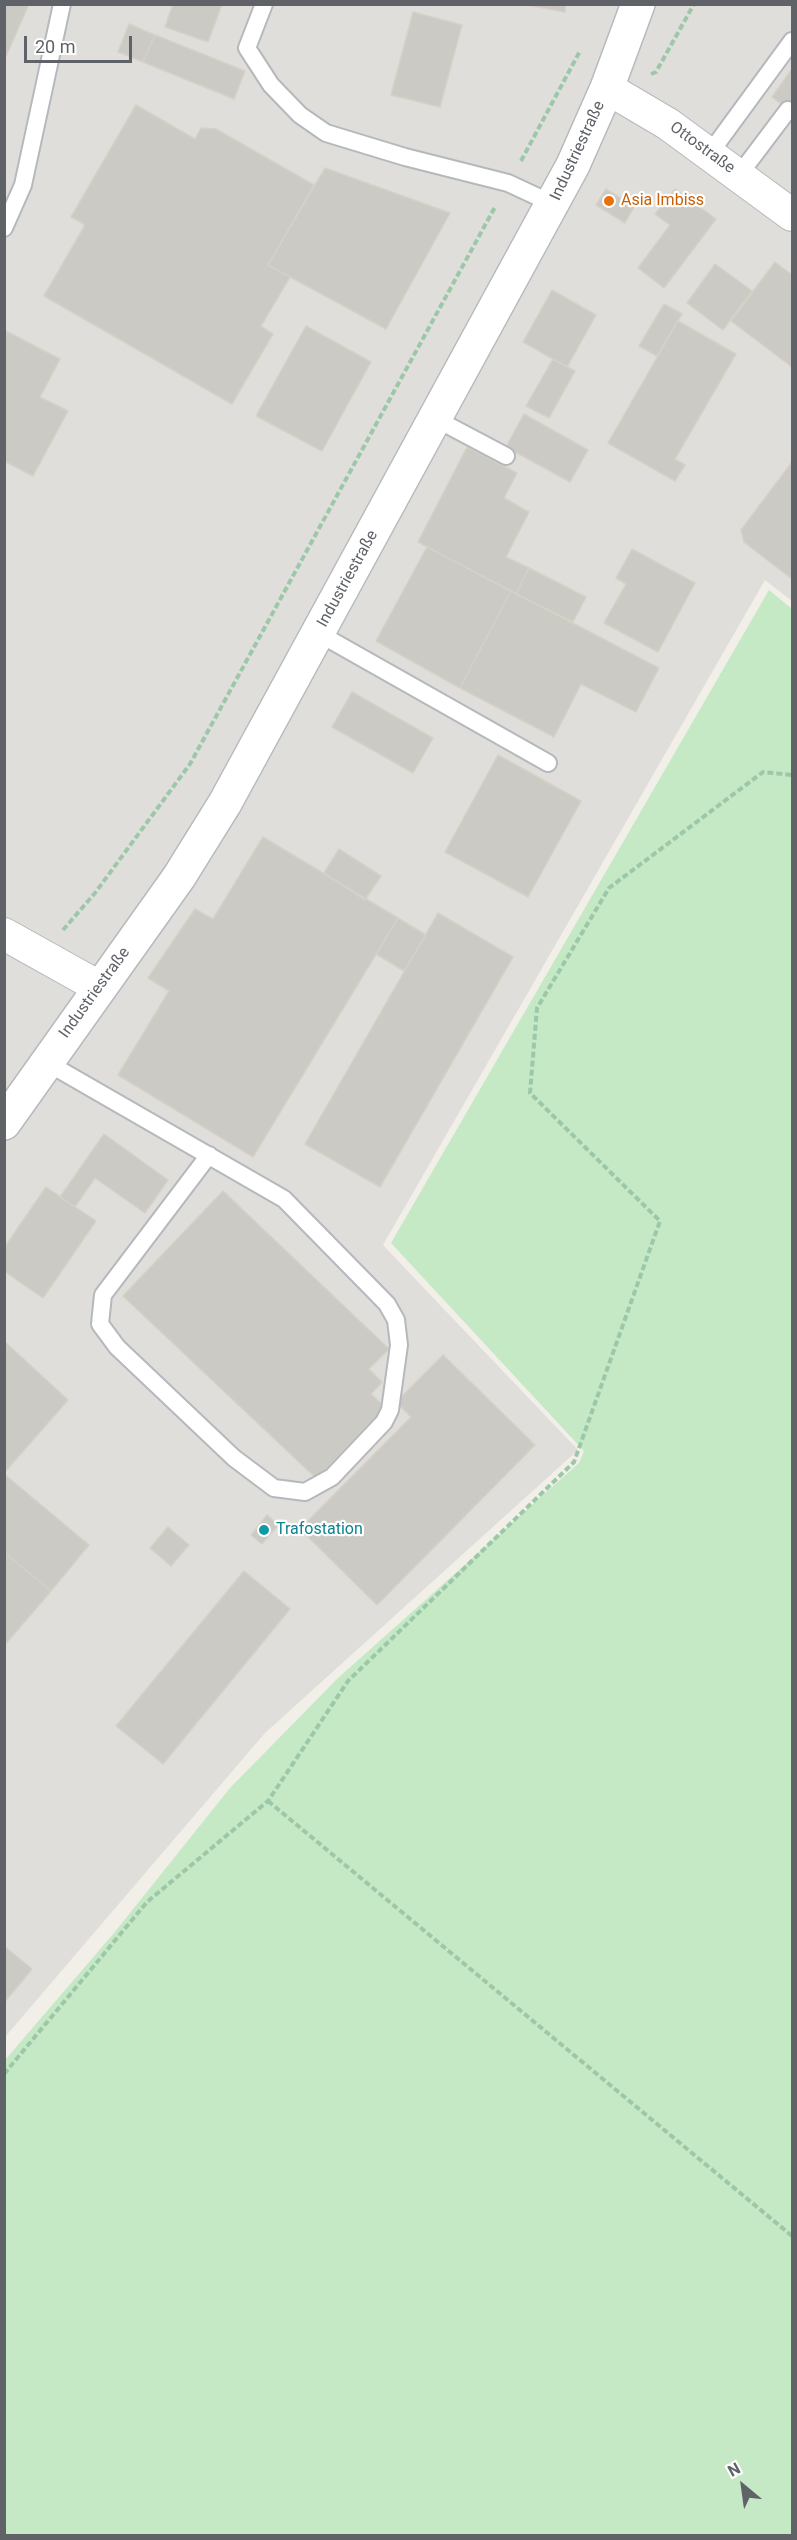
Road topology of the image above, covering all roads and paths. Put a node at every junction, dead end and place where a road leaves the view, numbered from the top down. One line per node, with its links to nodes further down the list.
1 (62, 4): 13 (lane)
2 (264, 4): 10 (lane)
3 (638, 4): 6 (street, Industriestraße)
4 (792, 41): 8 (lane)
5 (582, 49): 10 (path)
6 (607, 88): 8 (street, Ottostraße); 11 (street, Industriestraße)
7 (789, 110): 9 (lane)
8 (710, 153): 9 (street, Ottostraße)
9 (739, 174): 12 (street, Ottostraße)
10 (508, 183): 11 (lane); 20 (path)
11 (553, 204): 14 (street, Industriestraße)
12 (792, 216)
13 (4, 228)
14 (436, 419): 15 (lane); 16 (street, Industriestraße)
15 (506, 456)
16 (318, 633): 17 (lane); 21 (street, Industriestraße)
17 (548, 763)
18 (792, 775): 25 (path)
19 (4, 934): 20 (street)
20 (41, 954): 21 (street)
21 (99, 987): 22 (street, Industriestraße)
22 (46, 1062): 23 (street, Industriestraße); 24 (lane)
23 (4, 1123)
24 (209, 1155): 24 (lane)
25 (268, 1800): 26 (path); 27 (path)
26 (4, 2074)
27 (792, 2236)

